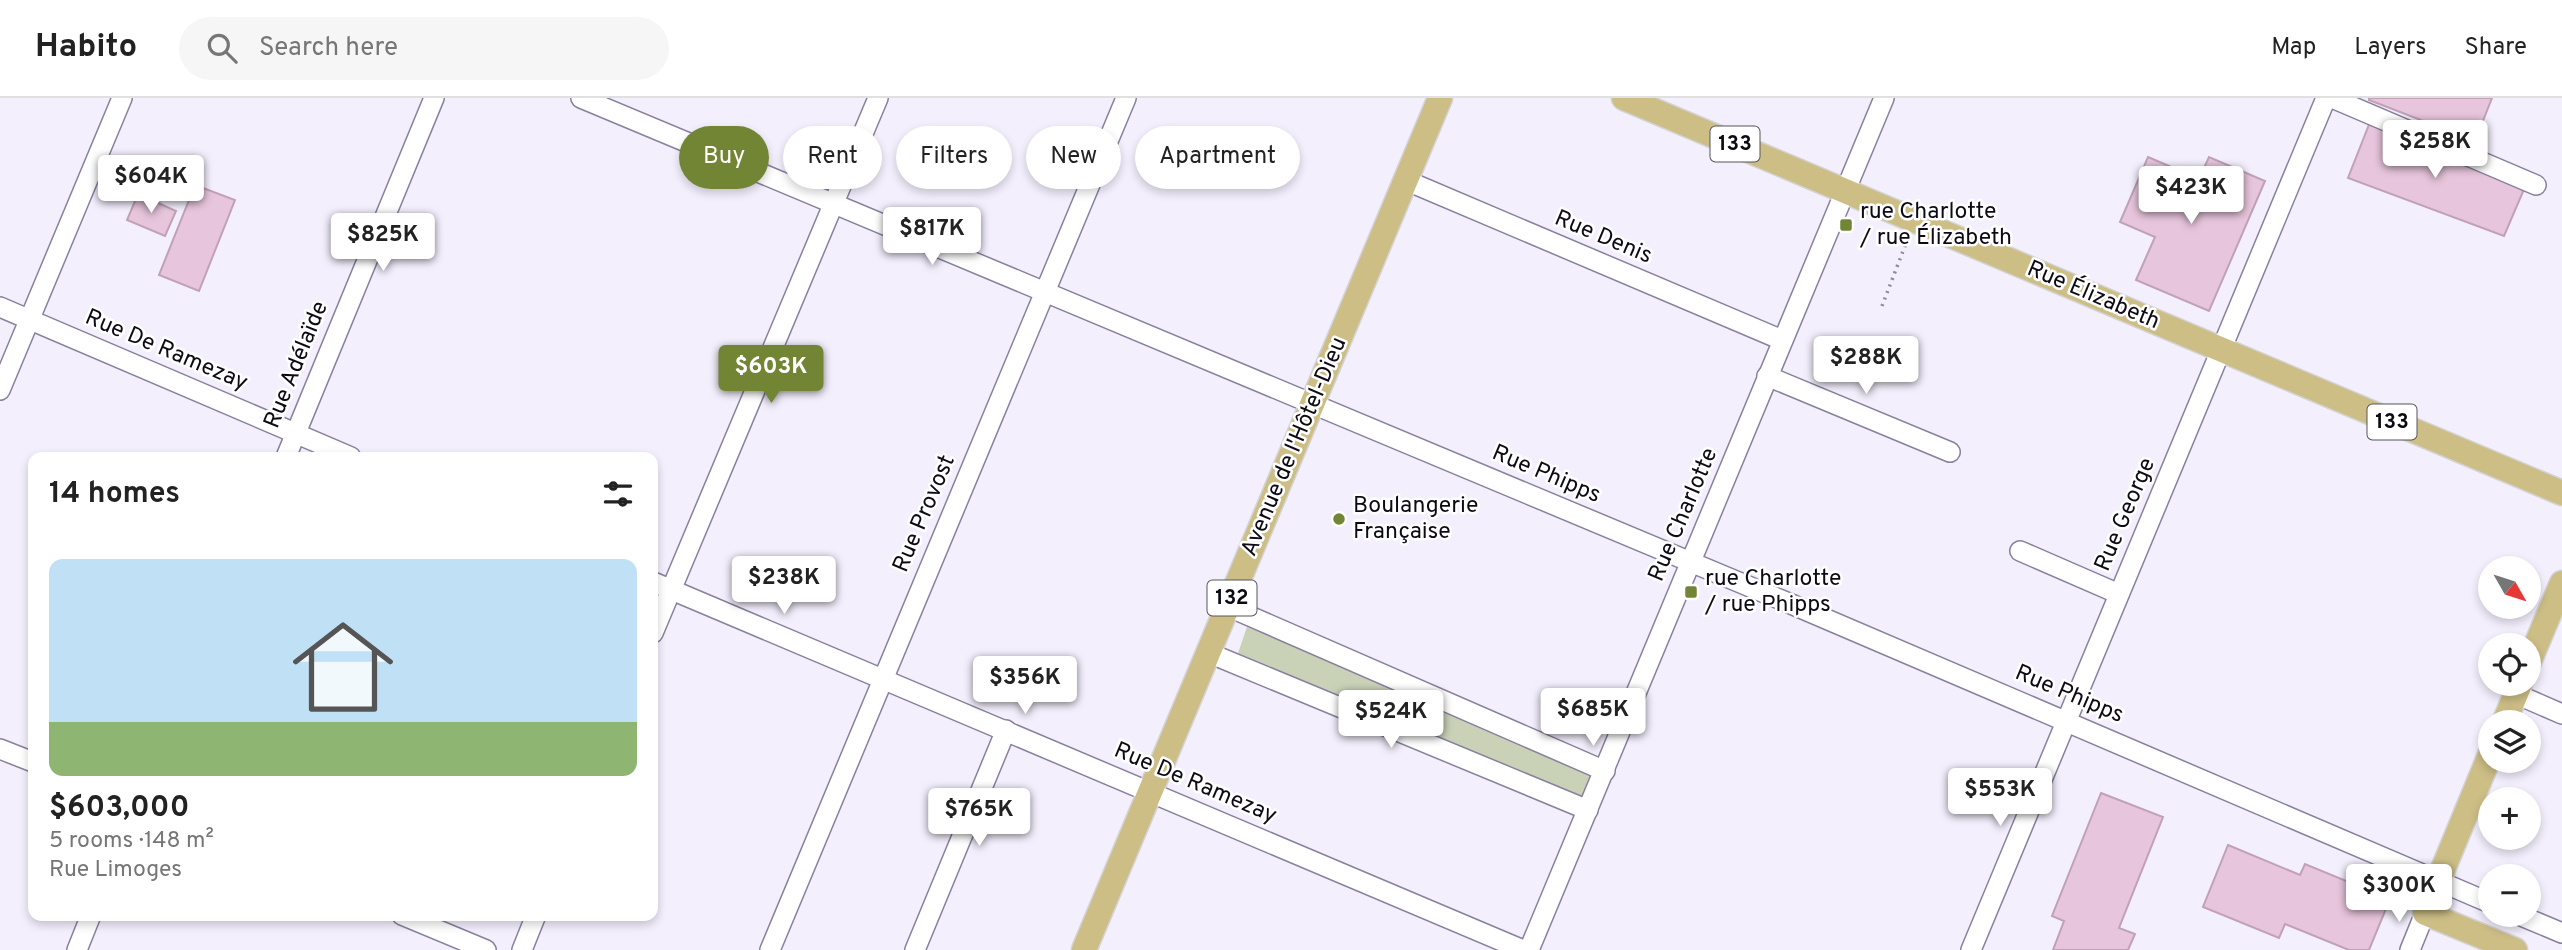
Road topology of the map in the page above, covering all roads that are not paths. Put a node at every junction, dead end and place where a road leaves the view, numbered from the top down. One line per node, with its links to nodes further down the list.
1 (121, 98): 17 (street)
2 (434, 98): 23 (street, Rue Adélaïde)
3 (581, 98): 14 (street, Rue Phipps)
4 (878, 98): 14 (street)
5 (1126, 98): 15 (street, Rue Provost)
6 (1440, 98): 11 (main road, Avenue de l'Hôtel-Dieu / 132)
7 (1624, 98): 13 (main road, Rue Élizabeth / 133)
8 (1884, 98): 13 (street, Rue Charlotte)
9 (2326, 98): 19 (street, Rue George)
10 (2332, 98): 12 (street)
11 (1405, 180): 18 (street, Rue Denis); 22 (main road, Avenue de l'Hôtel-Dieu / 132)
12 (2536, 185)
13 (1845, 191): 18 (street, Rue Charlotte); 19 (main road, Rue Élizabeth / 133)
14 (834, 205): 15 (street, Rue Phipps); 31 (street)
15 (1046, 292): 22 (street, Rue Phipps); 37 (street, Rue Provost)
16 (0, 307): 17 (street, Rue De Ramezay)
17 (30, 319): 21 (street); 23 (street, Rue De Ramezay)
18 (1782, 340): 20 (street, Rue Charlotte)
19 (2222, 351): 27 (main road, Rue Élizabeth / 133); 32 (street, Rue George)
20 (1767, 376): 26 (street); 29 (street, Rue Charlotte)
21 (0, 390)
22 (1313, 404): 29 (street, Rue Phipps); 34 (main road, Avenue de l'Hôtel-Dieu / 132)
23 (296, 434): 24 (street, Rue Adélaïde); 25 (street, Rue De Ramezay)
24 (288, 452)
25 (339, 452)
26 (1950, 452)
27 (2562, 493)
28 (2020, 551): 32 (street)
29 (1691, 562): 40 (street, Rue Phipps); 44 (street, Rue Charlotte)
30 (2562, 583): 35 (main road)
31 (662, 586): 33 (street); 37 (street, Rue De Ramezay)
32 (2119, 594): 40 (street, Rue George)
33 (658, 607)
34 (1228, 607): 36 (main road, Avenue de l'Hôtel-Dieu / 132); 44 (street)
35 (2541, 633)
36 (1209, 653): 46 (main road, Avenue de l'Hôtel-Dieu / 132); 47 (street)
37 (882, 678): 41 (street, Rue De Ramezay); 59 (street, Rue Provost)
38 (2530, 696): 39 (street)
39 (2562, 714)
40 (2067, 721): 48 (street, Rue Phipps); 64 (street, Rue George)
41 (1006, 730): 46 (street, Rue De Ramezay); 60 (street)
42 (0, 748): 43 (street)
43 (28, 760)
44 (1605, 771): 47 (street, Rue Charlotte)
45 (2483, 773): 48 (main road)
46 (1151, 792): 61 (main road, Avenue de l'Hôtel-Dieu / 132); 62 (street, Rue De Ramezay)
47 (1588, 810): 63 (street, Rue Charlotte)
48 (2438, 881): 49 (street, Rue Phipps); 50 (main road)
49 (2478, 898)
50 (2425, 913): 65 (street); 66 (main road)
51 (89, 921): 56 (street)
52 (416, 921): 57 (street)
53 (534, 921): 58 (street)
54 (2541, 924): 55 (street)
55 (2562, 933)
56 (77, 950)
57 (486, 950)
58 (522, 950)
59 (770, 950)
60 (915, 950)
61 (1084, 950)
62 (1523, 950)
63 (1530, 950)
64 (1971, 950)
65 (2410, 950)
66 (2515, 950)

